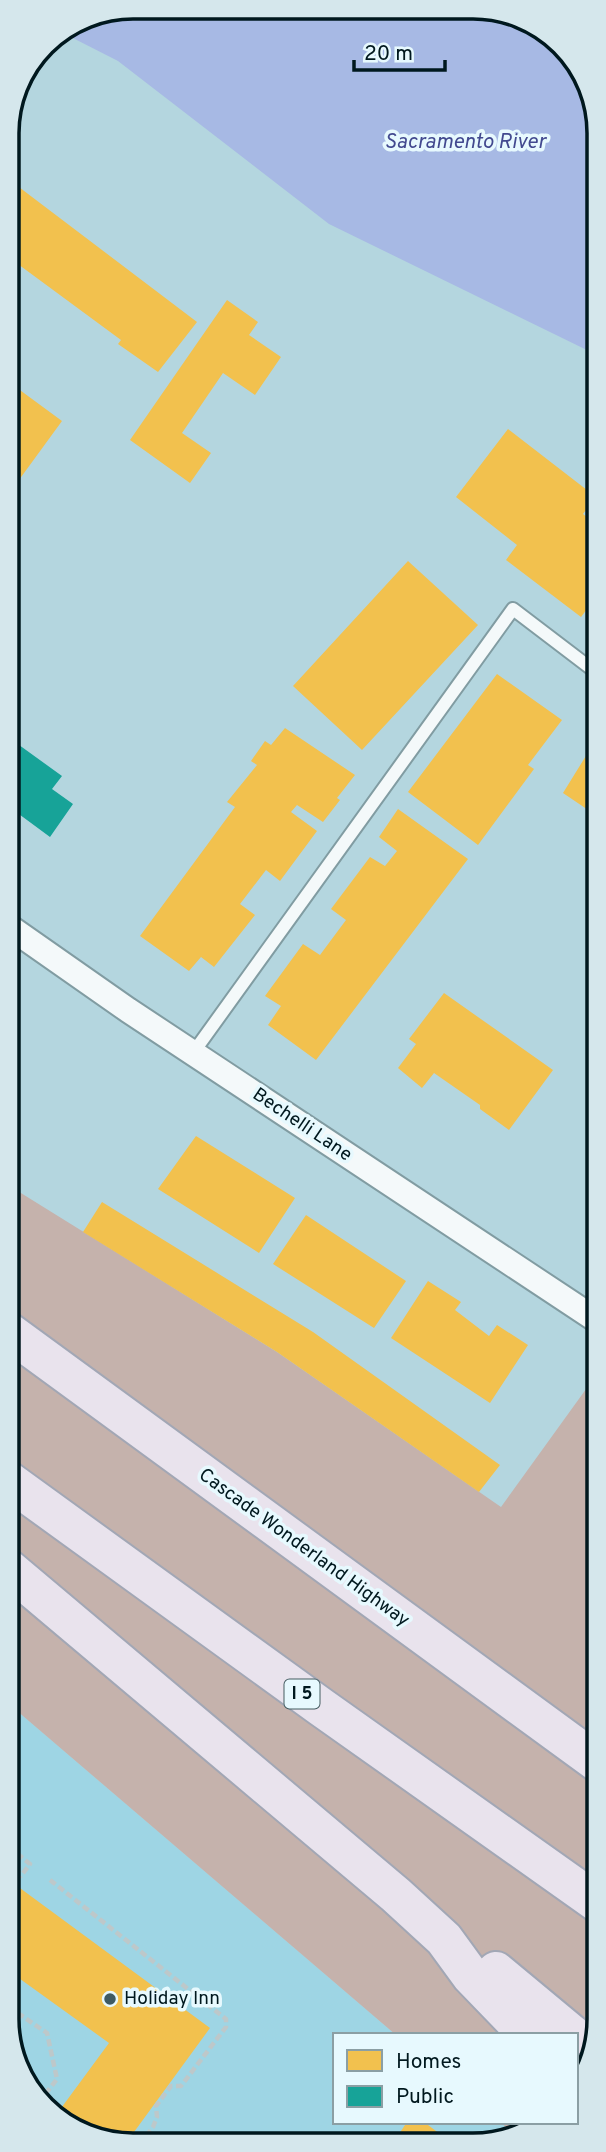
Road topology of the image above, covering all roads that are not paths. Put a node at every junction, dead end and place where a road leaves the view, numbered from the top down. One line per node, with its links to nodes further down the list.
1 (587, 666): 3 (lane)
2 (19, 934): 3 (street, Bechelli Lane)
3 (193, 1053): 4 (street, Bechelli Lane)
4 (587, 1314)
5 (19, 1339): 8 (highway, Cascade Wonderland Highway)
6 (19, 1488): 11 (highway, I 5)
7 (19, 1577): 12 (highway)
8 (412, 1627): 9 (highway); 10 (highway, Cascade Wonderland Highway)
9 (587, 1724)
10 (587, 1755)
11 (587, 1895)
12 (444, 1939): 13 (highway); 14 (highway)
13 (526, 2033)
14 (571, 2033)

